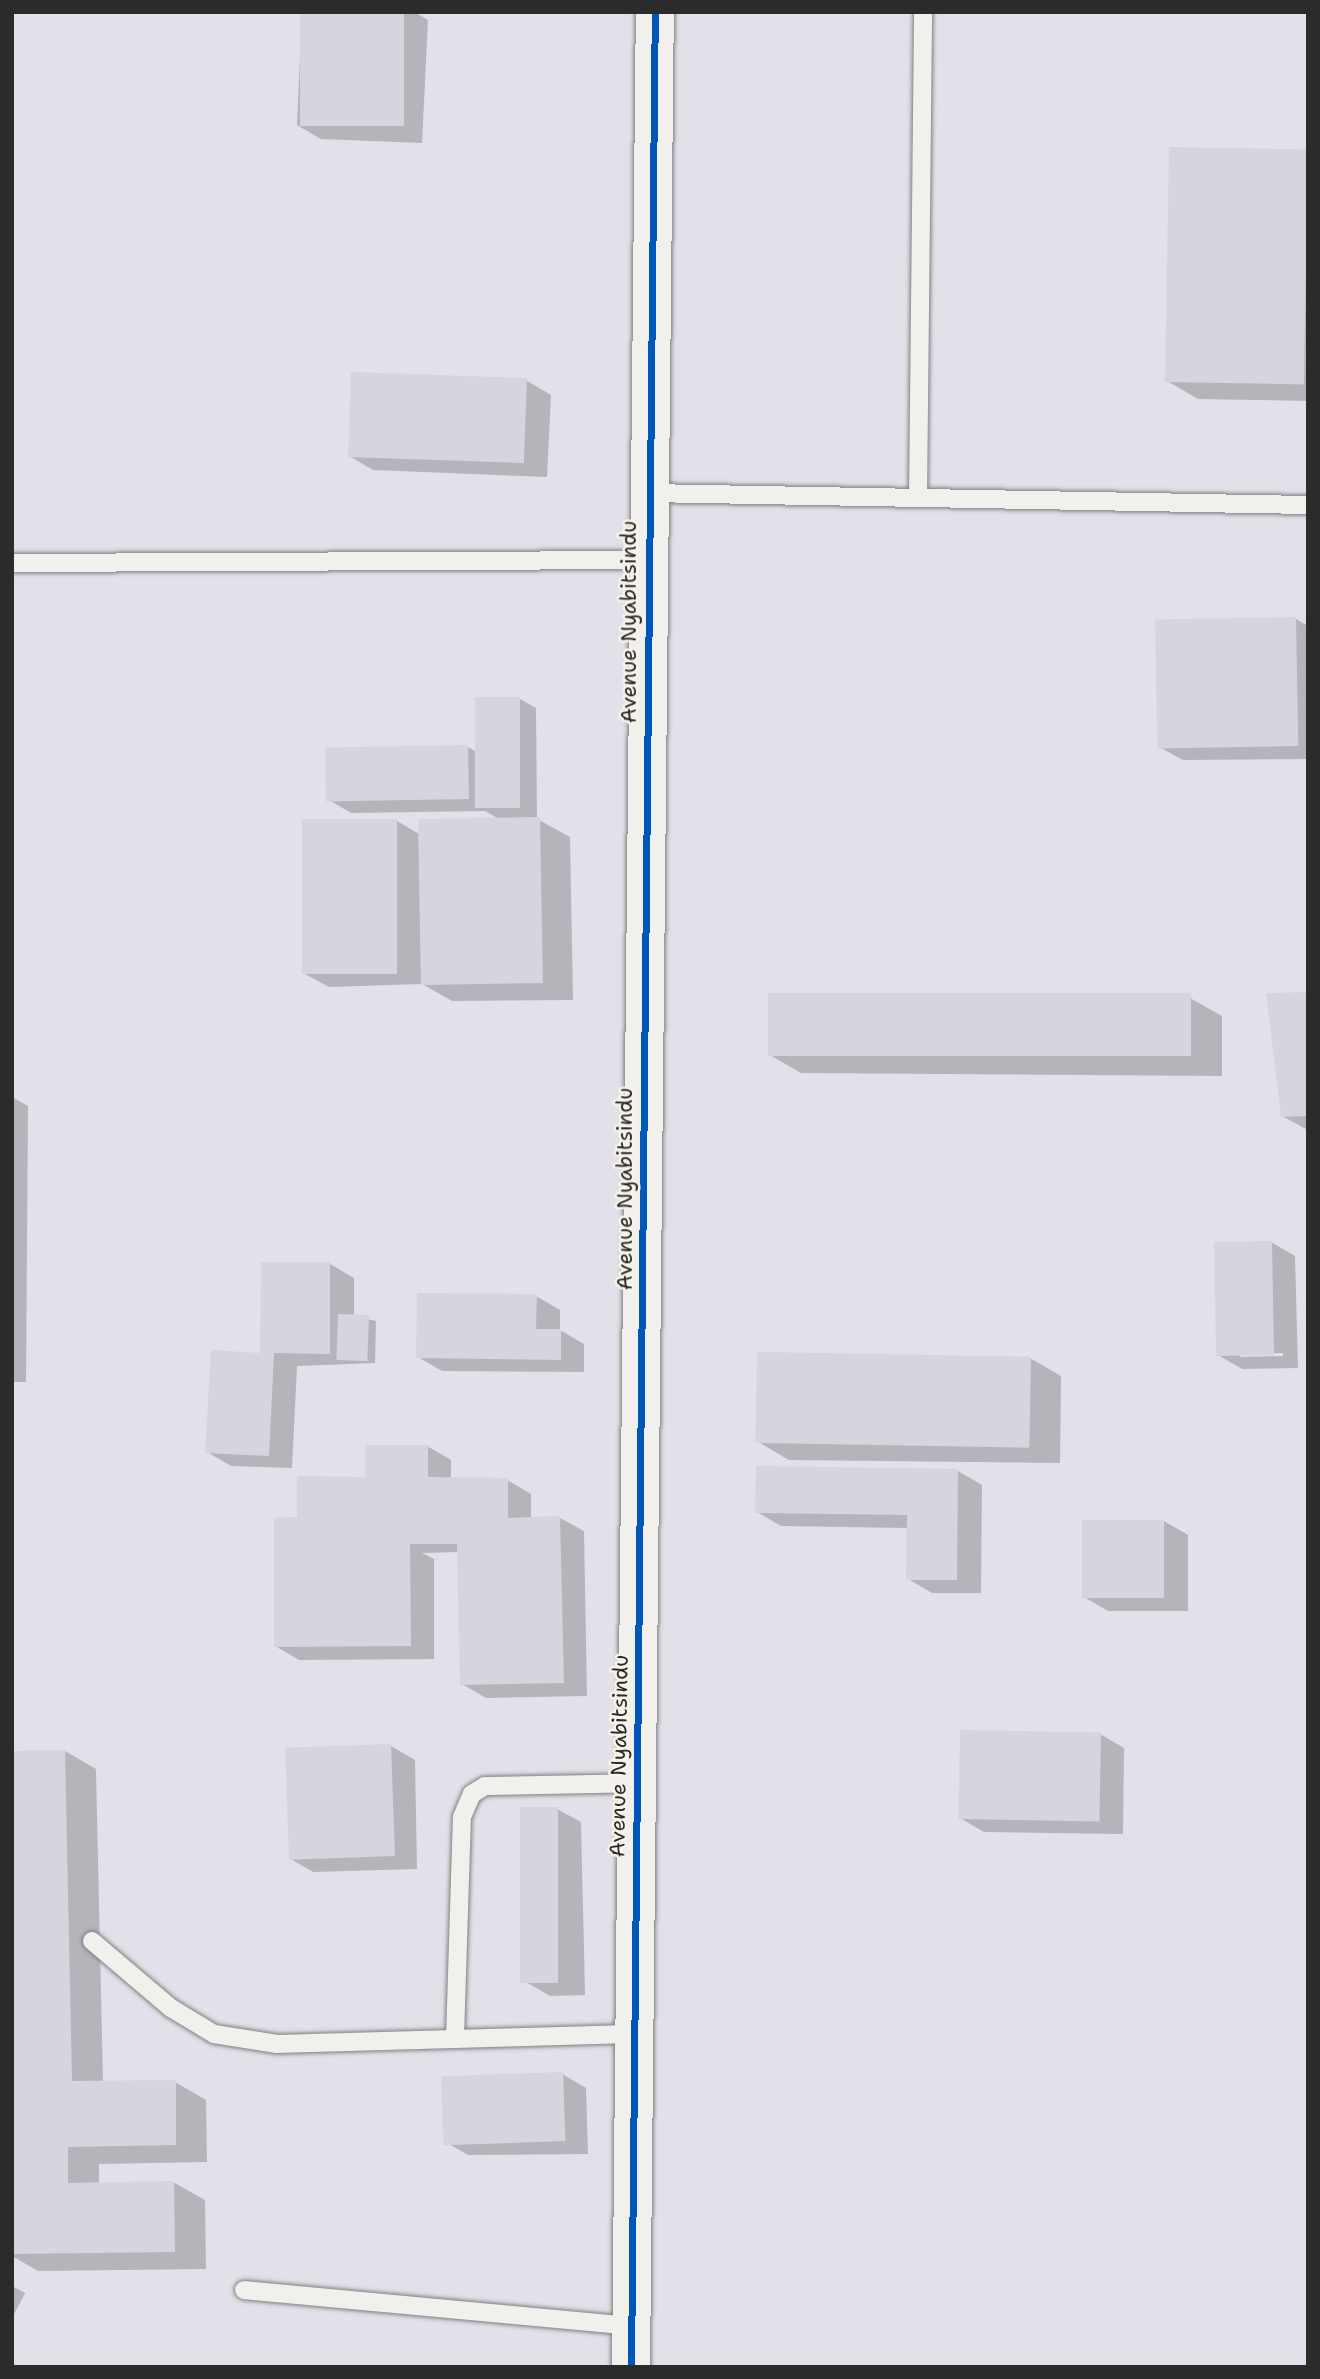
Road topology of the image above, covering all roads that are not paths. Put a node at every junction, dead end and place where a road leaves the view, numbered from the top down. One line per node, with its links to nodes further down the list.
1 (654, 12): 3 (street, Avenue Nyabitsindu)
2 (923, 12): 4 (lane)
3 (648, 494): 4 (lane); 6 (street, Avenue Nyabitsindu)
4 (918, 498): 5 (lane)
5 (1308, 505)
6 (648, 560): 7 (lane); 8 (street, Avenue Nyabitsindu)
7 (12, 562)
8 (637, 1783): 10 (street, Avenue Nyabitsindu); 11 (lane)
9 (92, 1941): 11 (lane)
10 (631, 2034): 11 (lane); 13 (street, Avenue Nyabitsindu)
11 (455, 2038)
12 (244, 2290): 13 (lane)
13 (632, 2326): 14 (street, Avenue Nyabitsindu)
14 (631, 2367)

